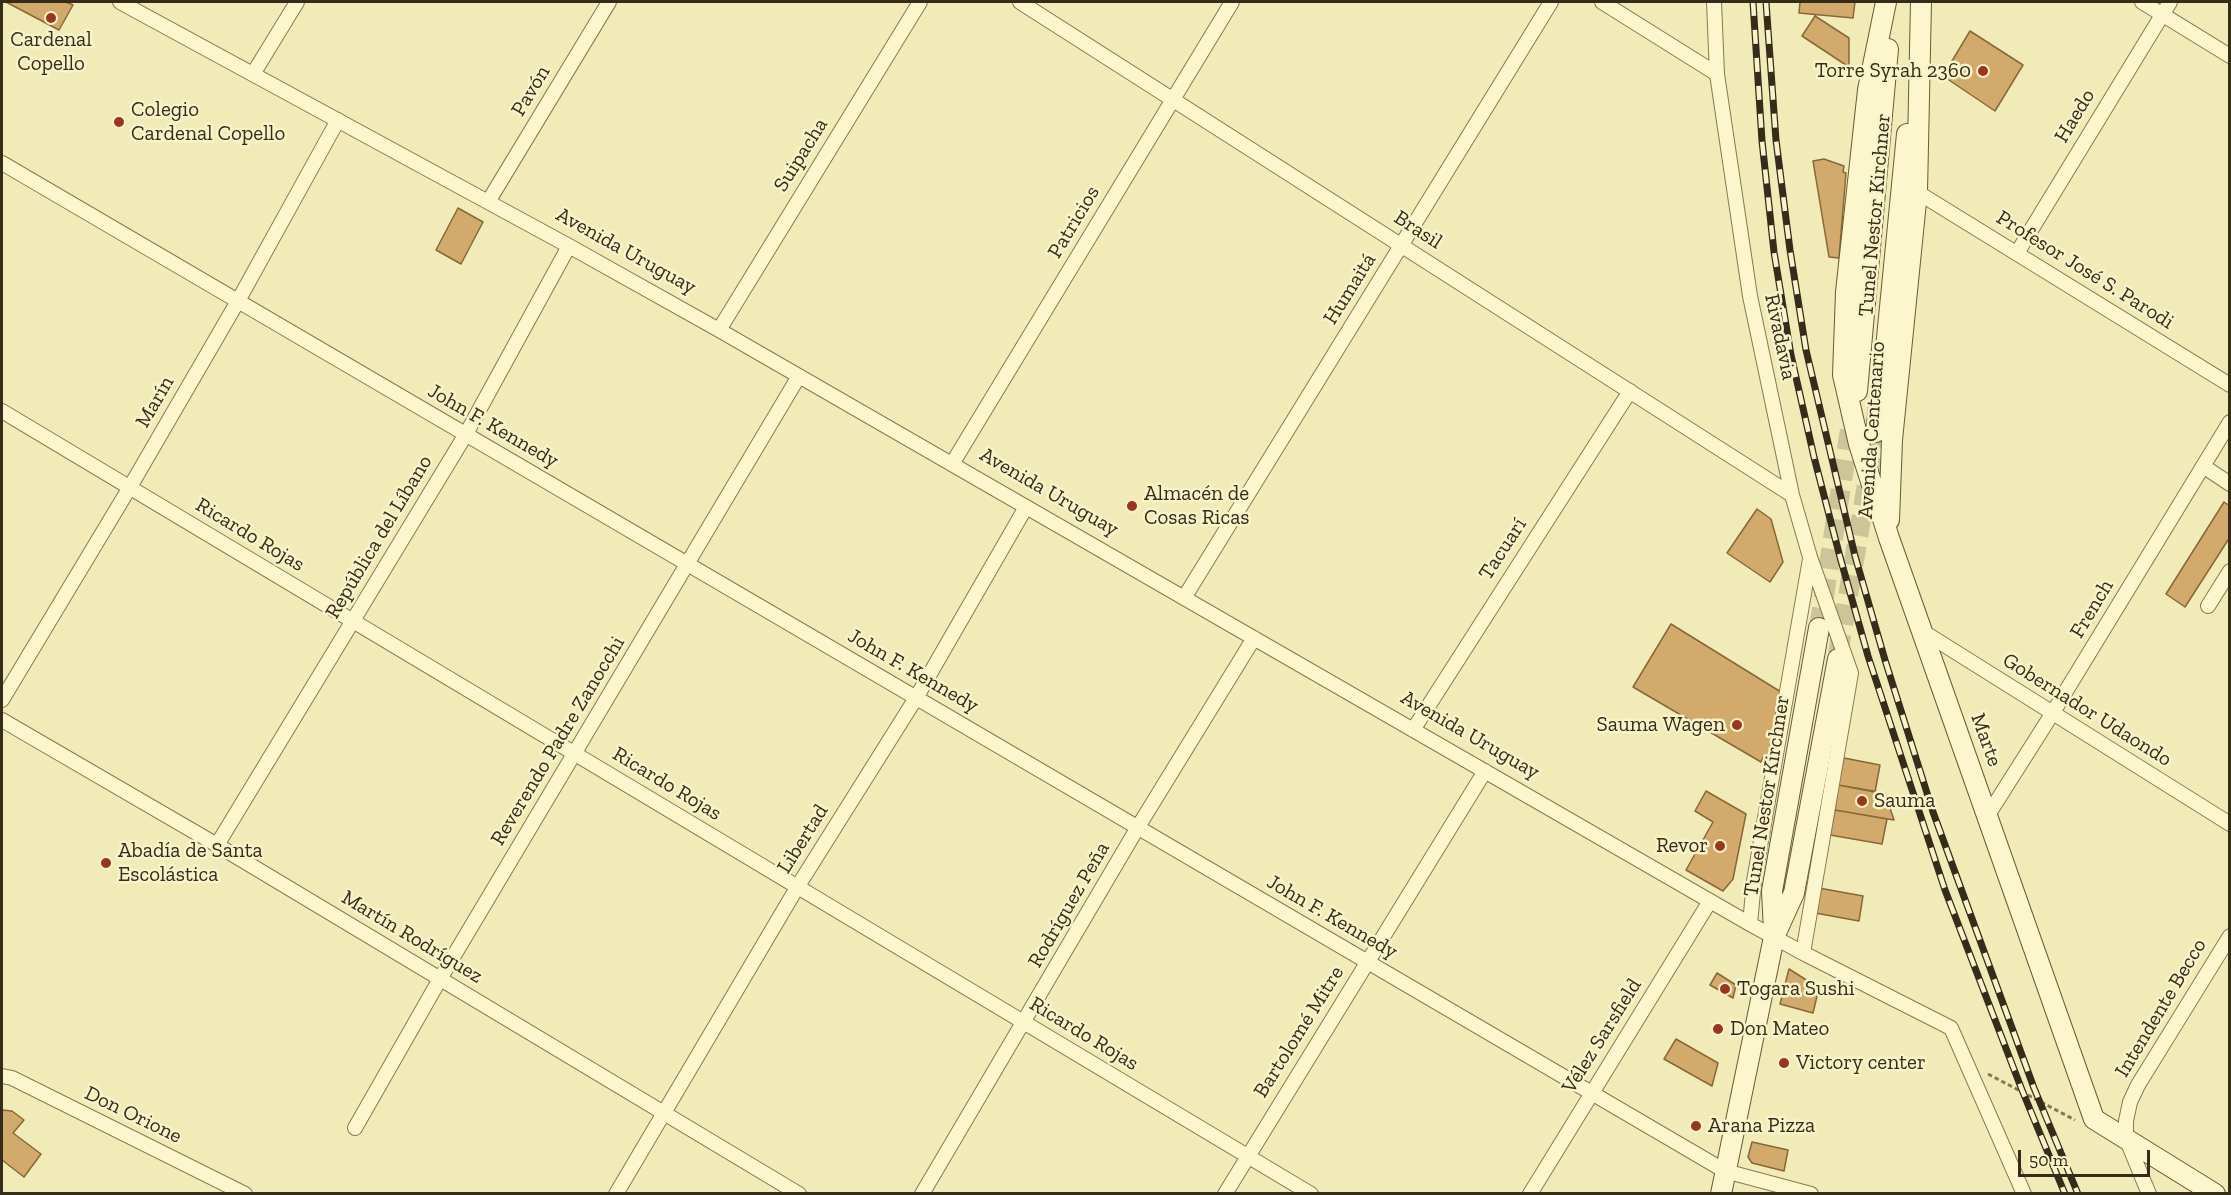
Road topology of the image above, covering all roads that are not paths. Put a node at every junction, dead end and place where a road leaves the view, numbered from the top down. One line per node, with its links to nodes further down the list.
1 (120, 2): 17 (street, Avenida Uruguay)
2 (297, 2): 17 (street)
3 (609, 2): 23 (street, Pavón)
4 (920, 2): 28 (street, Suipacha)
5 (1020, 2): 19 (street, Brasil)
6 (1232, 2): 19 (street, Patricios)
7 (1551, 2): 24 (street, Humaitá)
8 (1602, 2): 18 (street)
9 (1714, 2): 18 (street, Rivadavia)
10 (1886, 2): 29 (street, Avenida Centenario)
11 (1891, 2): 33 (street, Tunel Nestor Kirchner)
12 (1920, 2): 22 (street, Avenida Centenario); 37 (street, Tunel Nestor Kirchner)
13 (2142, 2): 15 (street)
14 (2170, 2): 15 (street, Haedo)
15 (2162, 14): 16 (street); 26 (street, Haedo)
16 (2229, 56)
17 (253, 74): 20 (street, Avenida Uruguay)
18 (1717, 74): 43 (street, Rivadavia)
19 (1173, 99): 24 (street, Brasil); 39 (street, Patricios)
20 (338, 120): 23 (street, Avenida Uruguay); 27 (street, Marín)
21 (2, 163): 27 (street, John F. Kennedy)
22 (1917, 192): 26 (street, Profesor José S. Parodi); 37 (street, Avenida Centenario)
23 (488, 201): 25 (street, Avenida Uruguay)
24 (1401, 245): 32 (street, Brasil); 49 (street, Humaitá)
25 (569, 246): 28 (street, Avenida Uruguay); 36 (street, República del Líbano)
26 (2017, 252): 31 (street, Profesor José S. Parodi)
27 (238, 301): 36 (street, John F. Kennedy); 42 (street, Marín)
28 (719, 330): 30 (street, Avenida Uruguay)
29 (1843, 375): 38 (street, Marte)
30 (800, 376): 39 (street, Avenida Uruguay); 47 (street, Reverendo Padre Zanocchi)
31 (2229, 385)
32 (1630, 391): 43 (street, Brasil); 60 (street, Tacuarí)
33 (1857, 391)
34 (2, 411): 42 (street, Ricardo Rojas)
35 (2229, 422): 40 (street, French)
36 (466, 434): 47 (street, John F. Kennedy); 51 (street, República del Líbano)
37 (1884, 436): 38 (street); 45 (street, Avenida Centenario)
38 (1859, 444): 45 (street, Marte)
39 (952, 464): 44 (street, Avenida Uruguay)
40 (2203, 466): 41 (street); 58 (street, French)
41 (2229, 484)
42 (130, 487): 51 (street, Ricardo Rojas); 57 (street, Marín)
43 (1792, 495): 46 (street, Rivadavia)
44 (1026, 507): 49 (street, Avenida Uruguay); 56 (street, Libertad)
45 (1889, 538): 53 (street, Marte)
46 (1810, 557): 55 (street, Rivadavia); 69 (street)
47 (689, 564): 56 (street, John F. Kennedy); 61 (street, Reverendo Padre Zanocchi)
48 (2229, 571): 50 (street)
49 (1184, 598): 54 (street, Avenida Uruguay)
50 (2208, 606)
51 (353, 620): 61 (street, Ricardo Rojas); 66 (street, República del Líbano)
52 (1818, 628): 71 (street, Tunel Nestor Kirchner)
53 (1922, 631): 58 (street, Gobernador Udaondo); 63 (street, Marte)
54 (1254, 638): 60 (street, Avenida Uruguay); 65 (street, Rodríguez Peña)
55 (1844, 666): 71 (street, Tunel Nestor Kirchner); 72 (street)
56 (916, 698): 65 (street, John F. Kennedy); 67 (street, Libertad)
57 (2, 700)
58 (2052, 714): 63 (street, French); 64 (street, Gobernador Udaondo)
59 (2, 720): 66 (street, Martín Rodríguez)
60 (1413, 730): 62 (street, Avenida Uruguay)
61 (574, 754): 67 (street, Ricardo Rojas); 74 (street, Reverendo Padre Zanocchi)
62 (1485, 771): 68 (street, Avenida Uruguay); 73 (street, Bartolomé Mitre)
63 (1988, 816): 80 (street, Marte)
64 (2229, 824)
65 (1138, 827): 73 (street, John F. Kennedy); 75 (street, Rodríguez Peña)
66 (217, 845): 74 (street, Martín Rodríguez)
67 (798, 886): 75 (street, Ricardo Rojas); 78 (street, Libertad)
68 (1710, 901): 69 (street, Avenida Uruguay); 77 (street, Vélez Sarsfield)
69 (1750, 924): 71 (street, Avenida Uruguay)
70 (2229, 936): 80 (street, Intendente Becco)
71 (1774, 937): 72 (street, Avenida Uruguay); 82 (street)
72 (1803, 953): 92 (street, Avenida Uruguay)
73 (1367, 962): 77 (street, John F. Kennedy); 81 (street, Bartolomé Mitre)
74 (440, 979): 78 (street, Martín Rodríguez); 79 (street, Reverendo Padre Zanocchi)
75 (1024, 1023): 81 (street, Ricardo Rojas); 86 (street, Rodríguez Peña)
76 (2, 1076): 83 (street, Don Orione)
77 (1591, 1094): 82 (street, John F. Kennedy); 89 (street, Vélez Sarsfield)
78 (665, 1113): 84 (street, Libertad); 85 (street, Martín Rodríguez)
79 (355, 1128)
80 (2126, 1138): 93 (street); 94 (street)
81 (1247, 1155): 87 (street, Bartolomé Mitre); 88 (street, Ricardo Rojas)
82 (1725, 1171): 90 (street); 91 (street, John F. Kennedy)
83 (245, 1194)
84 (616, 1194)
85 (799, 1194)
86 (922, 1194)
87 (1225, 1194)
88 (1311, 1194)
89 (1530, 1194)
90 (1721, 1194)
91 (1811, 1194)
92 (2024, 1194)
93 (2149, 1194)
94 (2215, 1194)

